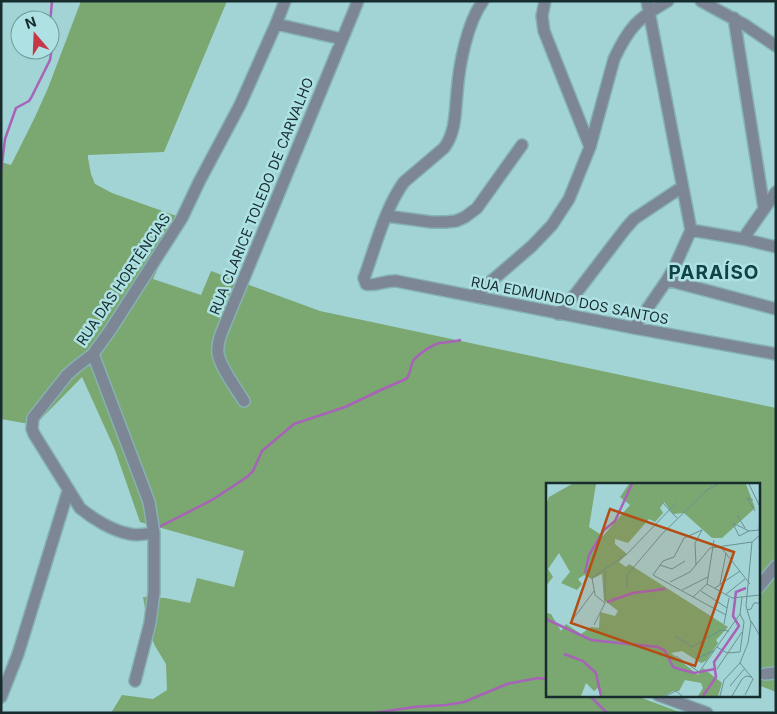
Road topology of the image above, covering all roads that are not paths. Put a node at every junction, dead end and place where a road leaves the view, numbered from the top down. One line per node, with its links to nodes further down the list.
1 (285, 1): 9 (street, RUA DAS HORTÊNCIAS)
2 (358, 1): 10 (street, RUA CLARICE TOLEDO DE CARVALHO)
3 (484, 1): 17 (street)
4 (545, 1): 13 (street)
5 (668, 1): 7 (street)
6 (700, 1): 8 (street)
7 (648, 7): 13 (street); 14 (street)
8 (734, 18): 11 (street); 16 (street)
9 (276, 24): 10 (street); 26 (street, RUA DAS HORTÊNCIAS)
10 (342, 39): 28 (street, RUA CLARICE TOLEDO DE CARVALHO)
11 (776, 46)
12 (522, 145): 17 (street)
13 (590, 147): 22 (street)
14 (682, 187): 18 (street); 24 (street)
15 (776, 192): 16 (street)
16 (764, 208): 19 (street)
17 (387, 216): 22 (street, RUA EDMUNDO DOS SANTOS)
18 (691, 230): 19 (street); 21 (street)
19 (743, 240): 20 (street)
20 (776, 248)
21 (667, 280): 23 (street); 25 (street)
22 (474, 296): 24 (street, RUA EDMUNDO DOS SANTOS)
23 (776, 309)
24 (558, 314): 25 (street, RUA EDMUNDO DOS SANTOS)
25 (634, 328): 27 (street, RUA EDMUNDO DOS SANTOS)
26 (93, 354): 29 (street, RUA DAS HORTÊNCIAS); 30 (street)
27 (776, 354)
28 (244, 401)
29 (68, 491): 30 (street, RUA DAS HORTÊNCIAS); 35 (street)
30 (154, 533): 33 (street)
31 (776, 566): 32 (street)
32 (760, 586)
33 (135, 681)
34 (661, 696): 36 (street)
35 (1, 697)
36 (707, 713)

